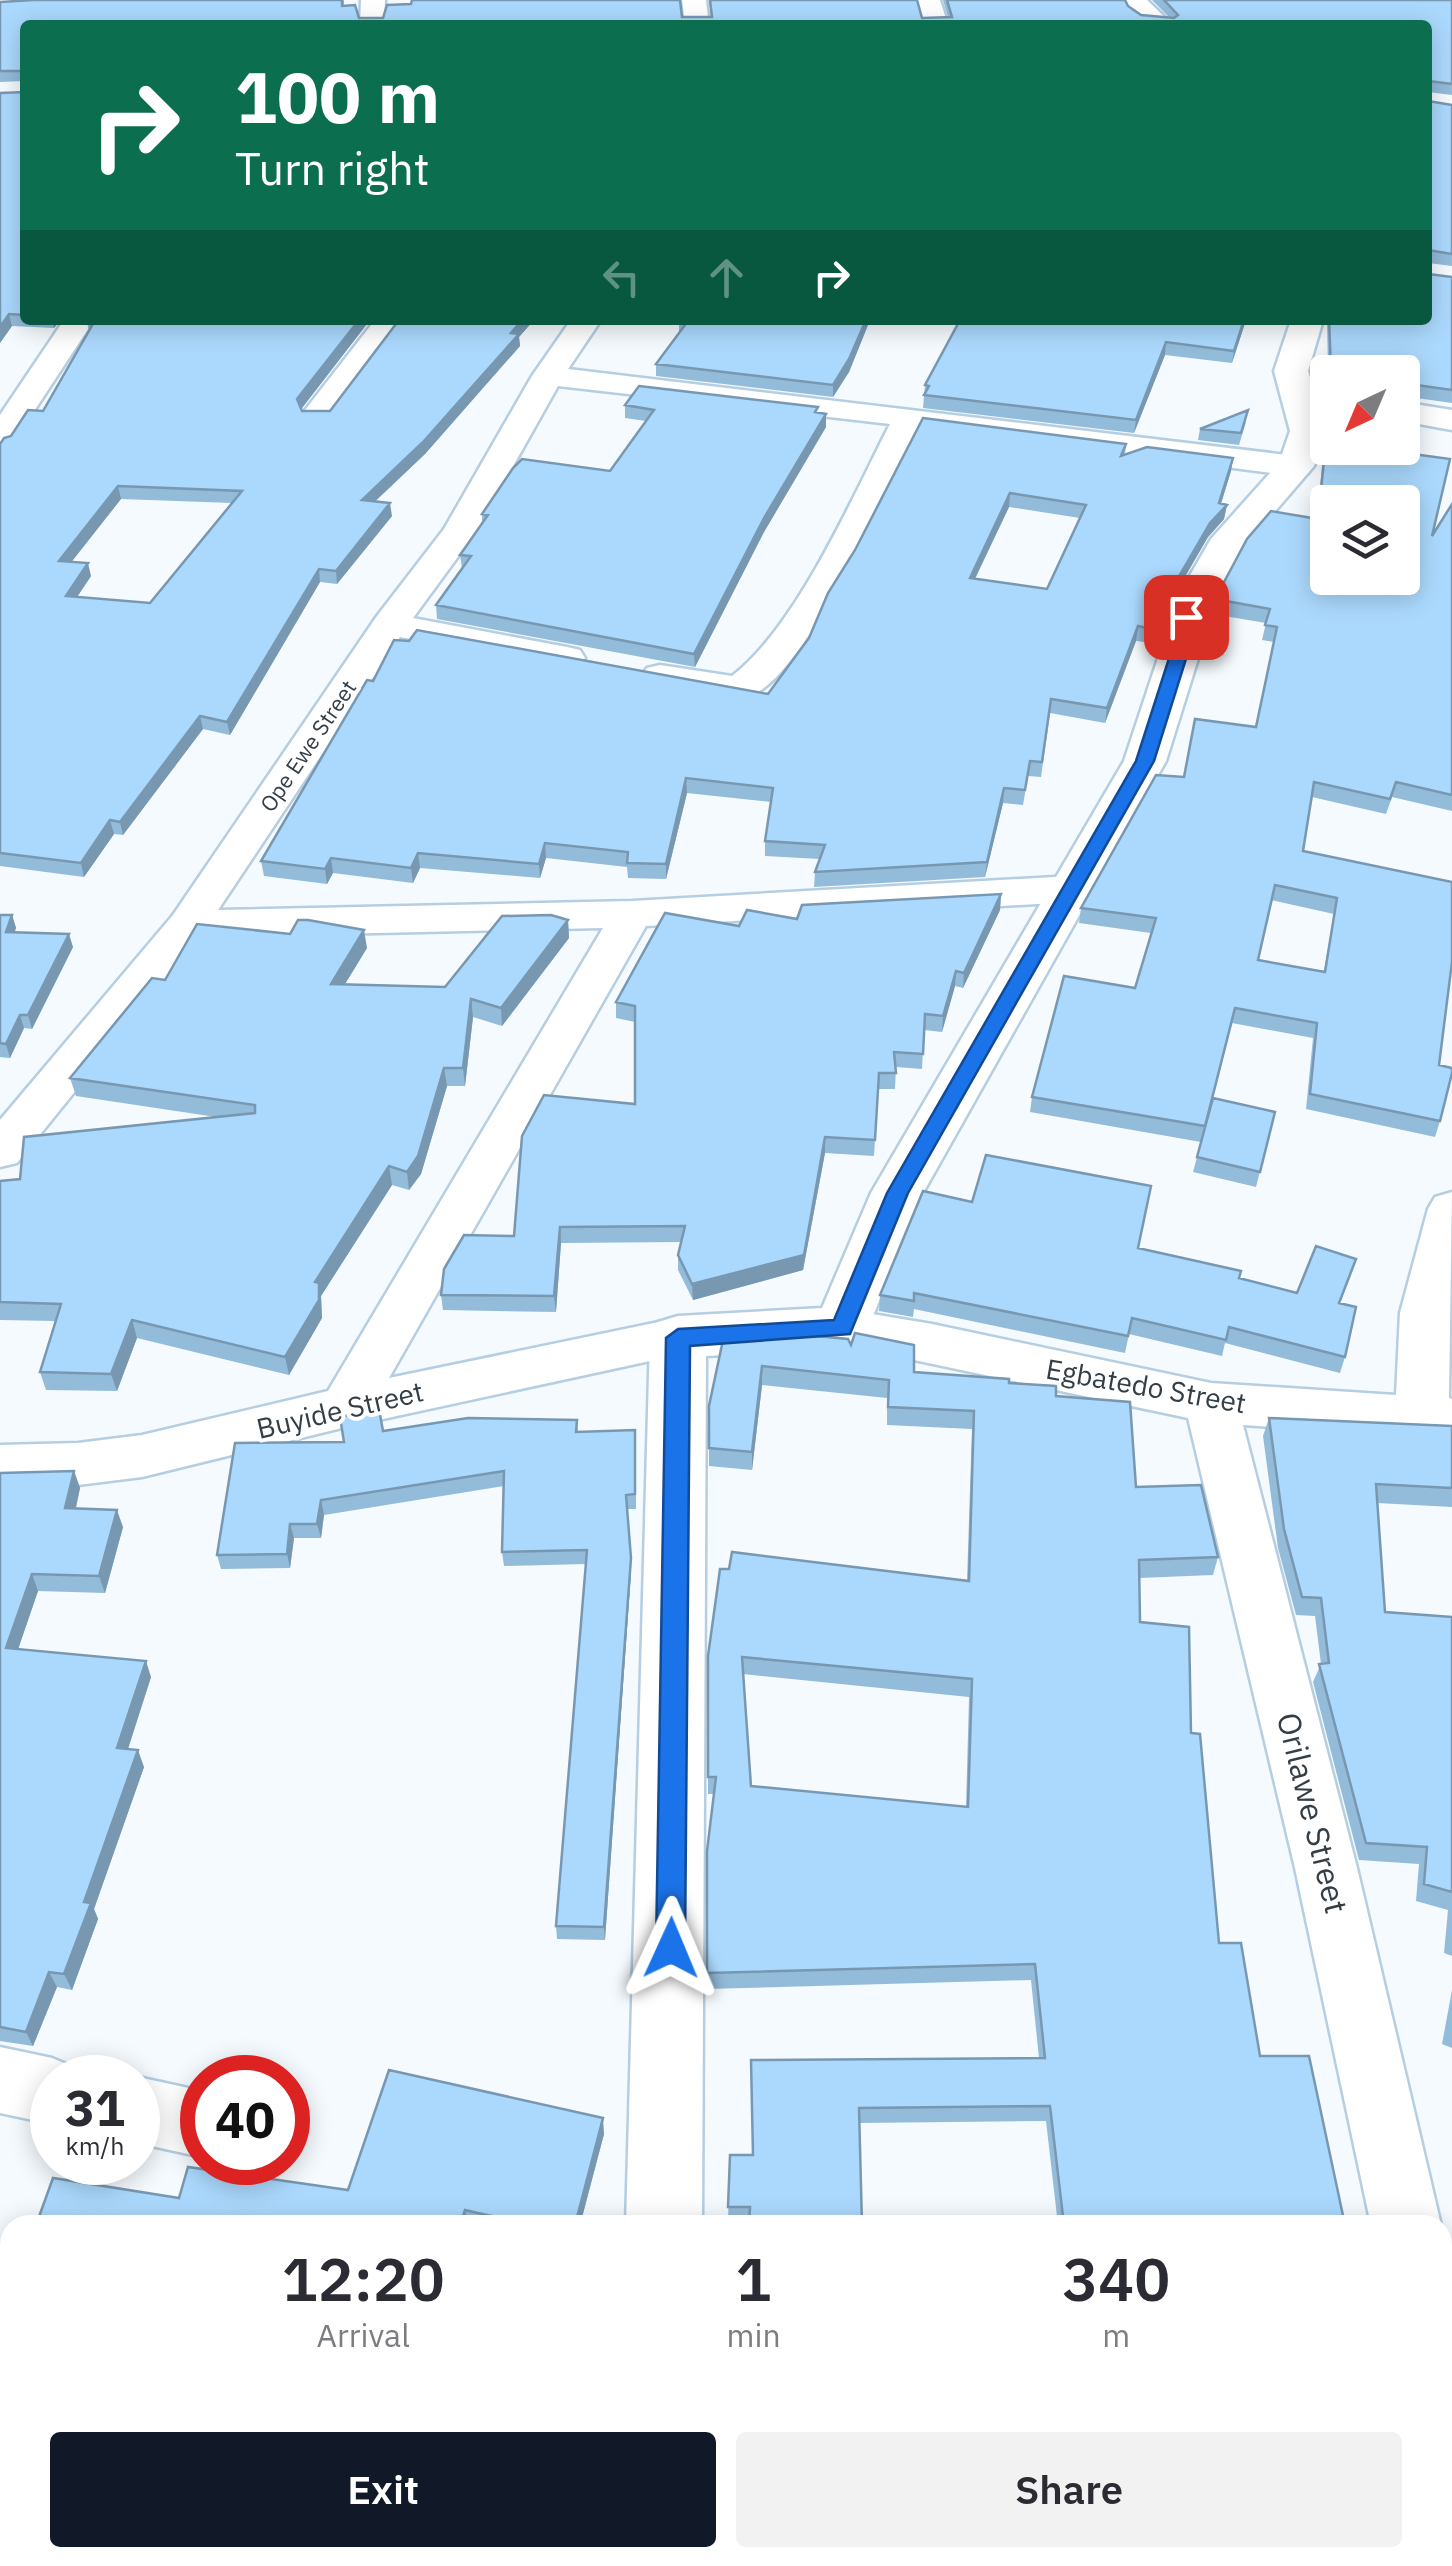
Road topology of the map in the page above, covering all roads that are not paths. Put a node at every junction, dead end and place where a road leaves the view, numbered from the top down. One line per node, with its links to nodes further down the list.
1 (35, 0): 3 (street)
2 (1134, 0): 4 (street)
3 (0, 2)
4 (1153, 20)
5 (75, 325): 16 (street)
6 (386, 325): 11 (street)
7 (583, 325): 9 (street, Ope Ewe Street)
8 (1305, 325): 10 (street)
9 (548, 376): 13 (street); 18 (street, Ope Ewe Street)
10 (1310, 391)
11 (318, 414)
12 (1420, 414): 15 (street)
13 (910, 417): 17 (street); 20 (street)
14 (1310, 419): 17 (street)
15 (1452, 420)
16 (0, 439)
17 (1296, 466): 21 (street)
18 (390, 624): 19 (street); 23 (street, Ope Ewe Street)
19 (596, 664)
20 (634, 671)
21 (1072, 889): 22 (street); 26 (street)
22 (632, 914): 23 (street); 29 (street)
23 (188, 924): 24 (street, Ope Ewe Street)
24 (0, 1151)
25 (1452, 1209): 30 (street)
26 (842, 1328): 27 (street); 28 (street, Egbatedo Street)
27 (678, 1338): 29 (street, Buyide Street); 34 (street)
28 (1211, 1403): 30 (street, Egbatedo Street); 35 (street, Orilawe Street)
29 (346, 1408): 31 (street, Buyide Street)
30 (1437, 1418)
31 (0, 1466)
32 (0, 2080): 33 (street)
33 (30, 2086)
34 (664, 2215)
35 (1404, 2215)

